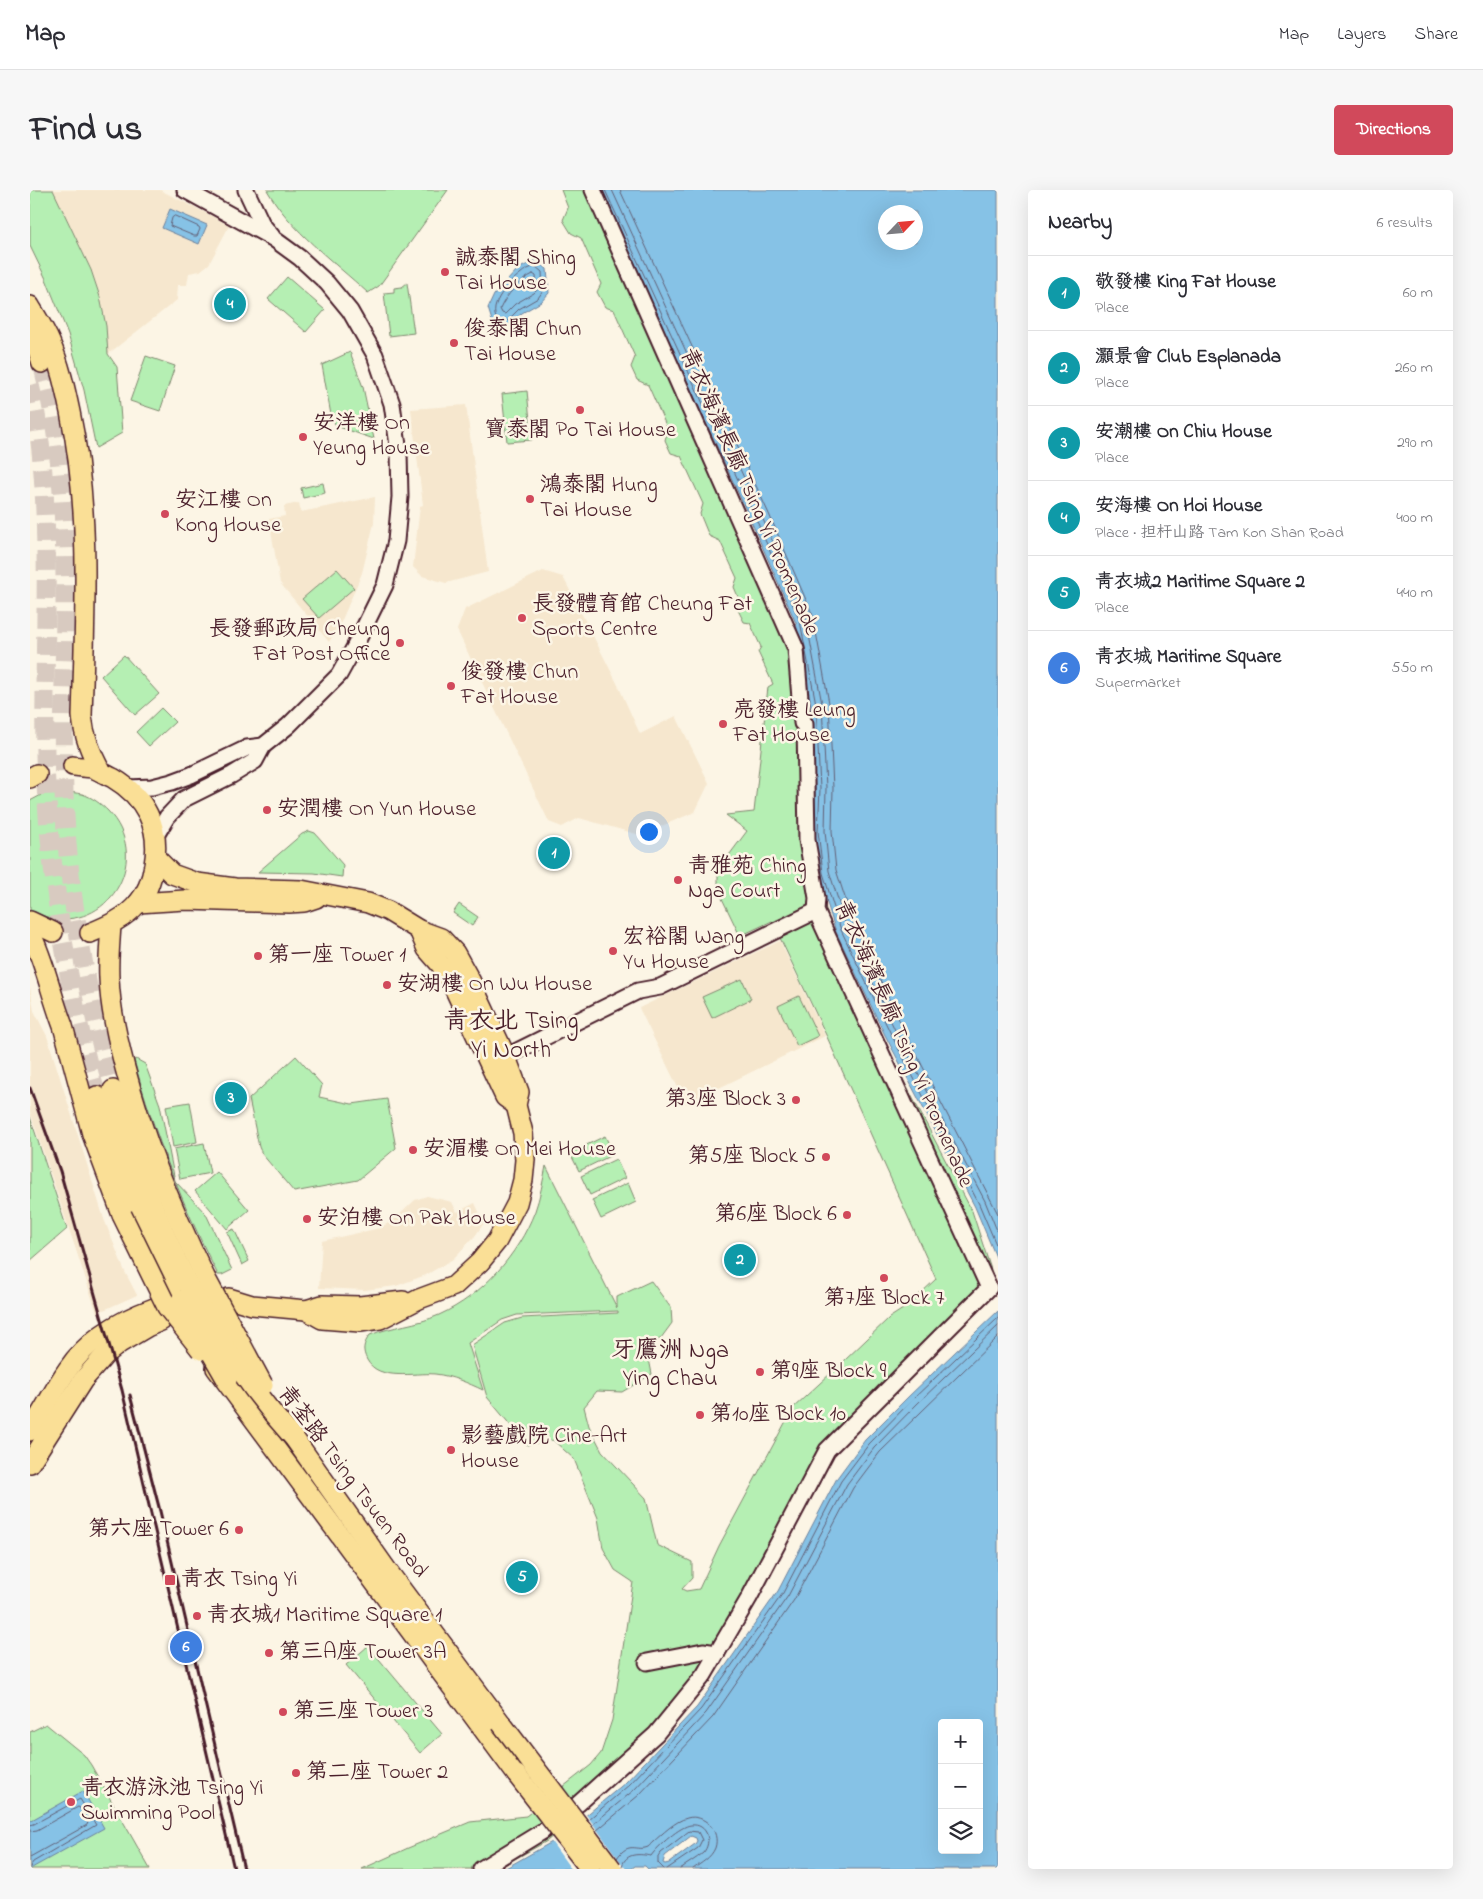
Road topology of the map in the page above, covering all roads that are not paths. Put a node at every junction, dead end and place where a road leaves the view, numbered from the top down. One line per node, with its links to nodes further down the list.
1 (185, 190): 4 (street)
2 (246, 190): 5 (street)
3 (593, 190): 17 (street, 青衣海濱長廊 Tsing Yi Promenade)
4 (200, 195): 5 (street)
5 (274, 239): 9 (street)
6 (30, 306): 11 (main road)
7 (30, 326): 8 (main road)
8 (42, 363)
9 (262, 746): 12 (street); 13 (street)
10 (73, 766): 11 (main road)
11 (102, 772): 12 (main road)
12 (128, 788): 13 (main road)
13 (155, 837): 14 (main road)
14 (156, 858): 15 (main road); 16 (main road)
15 (323, 895): 16 (main road); 23 (main road)
16 (138, 903): 19 (main road)
17 (816, 910): 23 (street); 30 (street, 青衣海濱長廊 Tsing Yi Promenade)
18 (30, 922): 21 (main road)
19 (111, 925): 22 (main road); 28 (main road, bridge)
20 (30, 932): 25 (main road, bridge)
21 (52, 932)
22 (90, 933)
23 (498, 1061): 24 (main road)
24 (229, 1303)
25 (227, 1380): 28 (main road, 青荃路 Tsing Tsuen Road, bridge); 35 (main road, 青荃路 Tsing Tsuen Road, bridge)
26 (67, 1406): 27 (main road); 27 (main road); 29 (main road)
27 (34, 1425)
28 (294, 1438): 36 (main road, 青荃路 Tsing Tsuen Road, bridge)
29 (30, 1464)
30 (717, 1653): 31 (street); 32 (street, 青衣海濱長廊 Tsing Yi Promenade)
31 (647, 1662)
32 (578, 1804)
33 (543, 1831): 34 (street)
34 (481, 1869)
35 (590, 1869)
36 (612, 1869)

